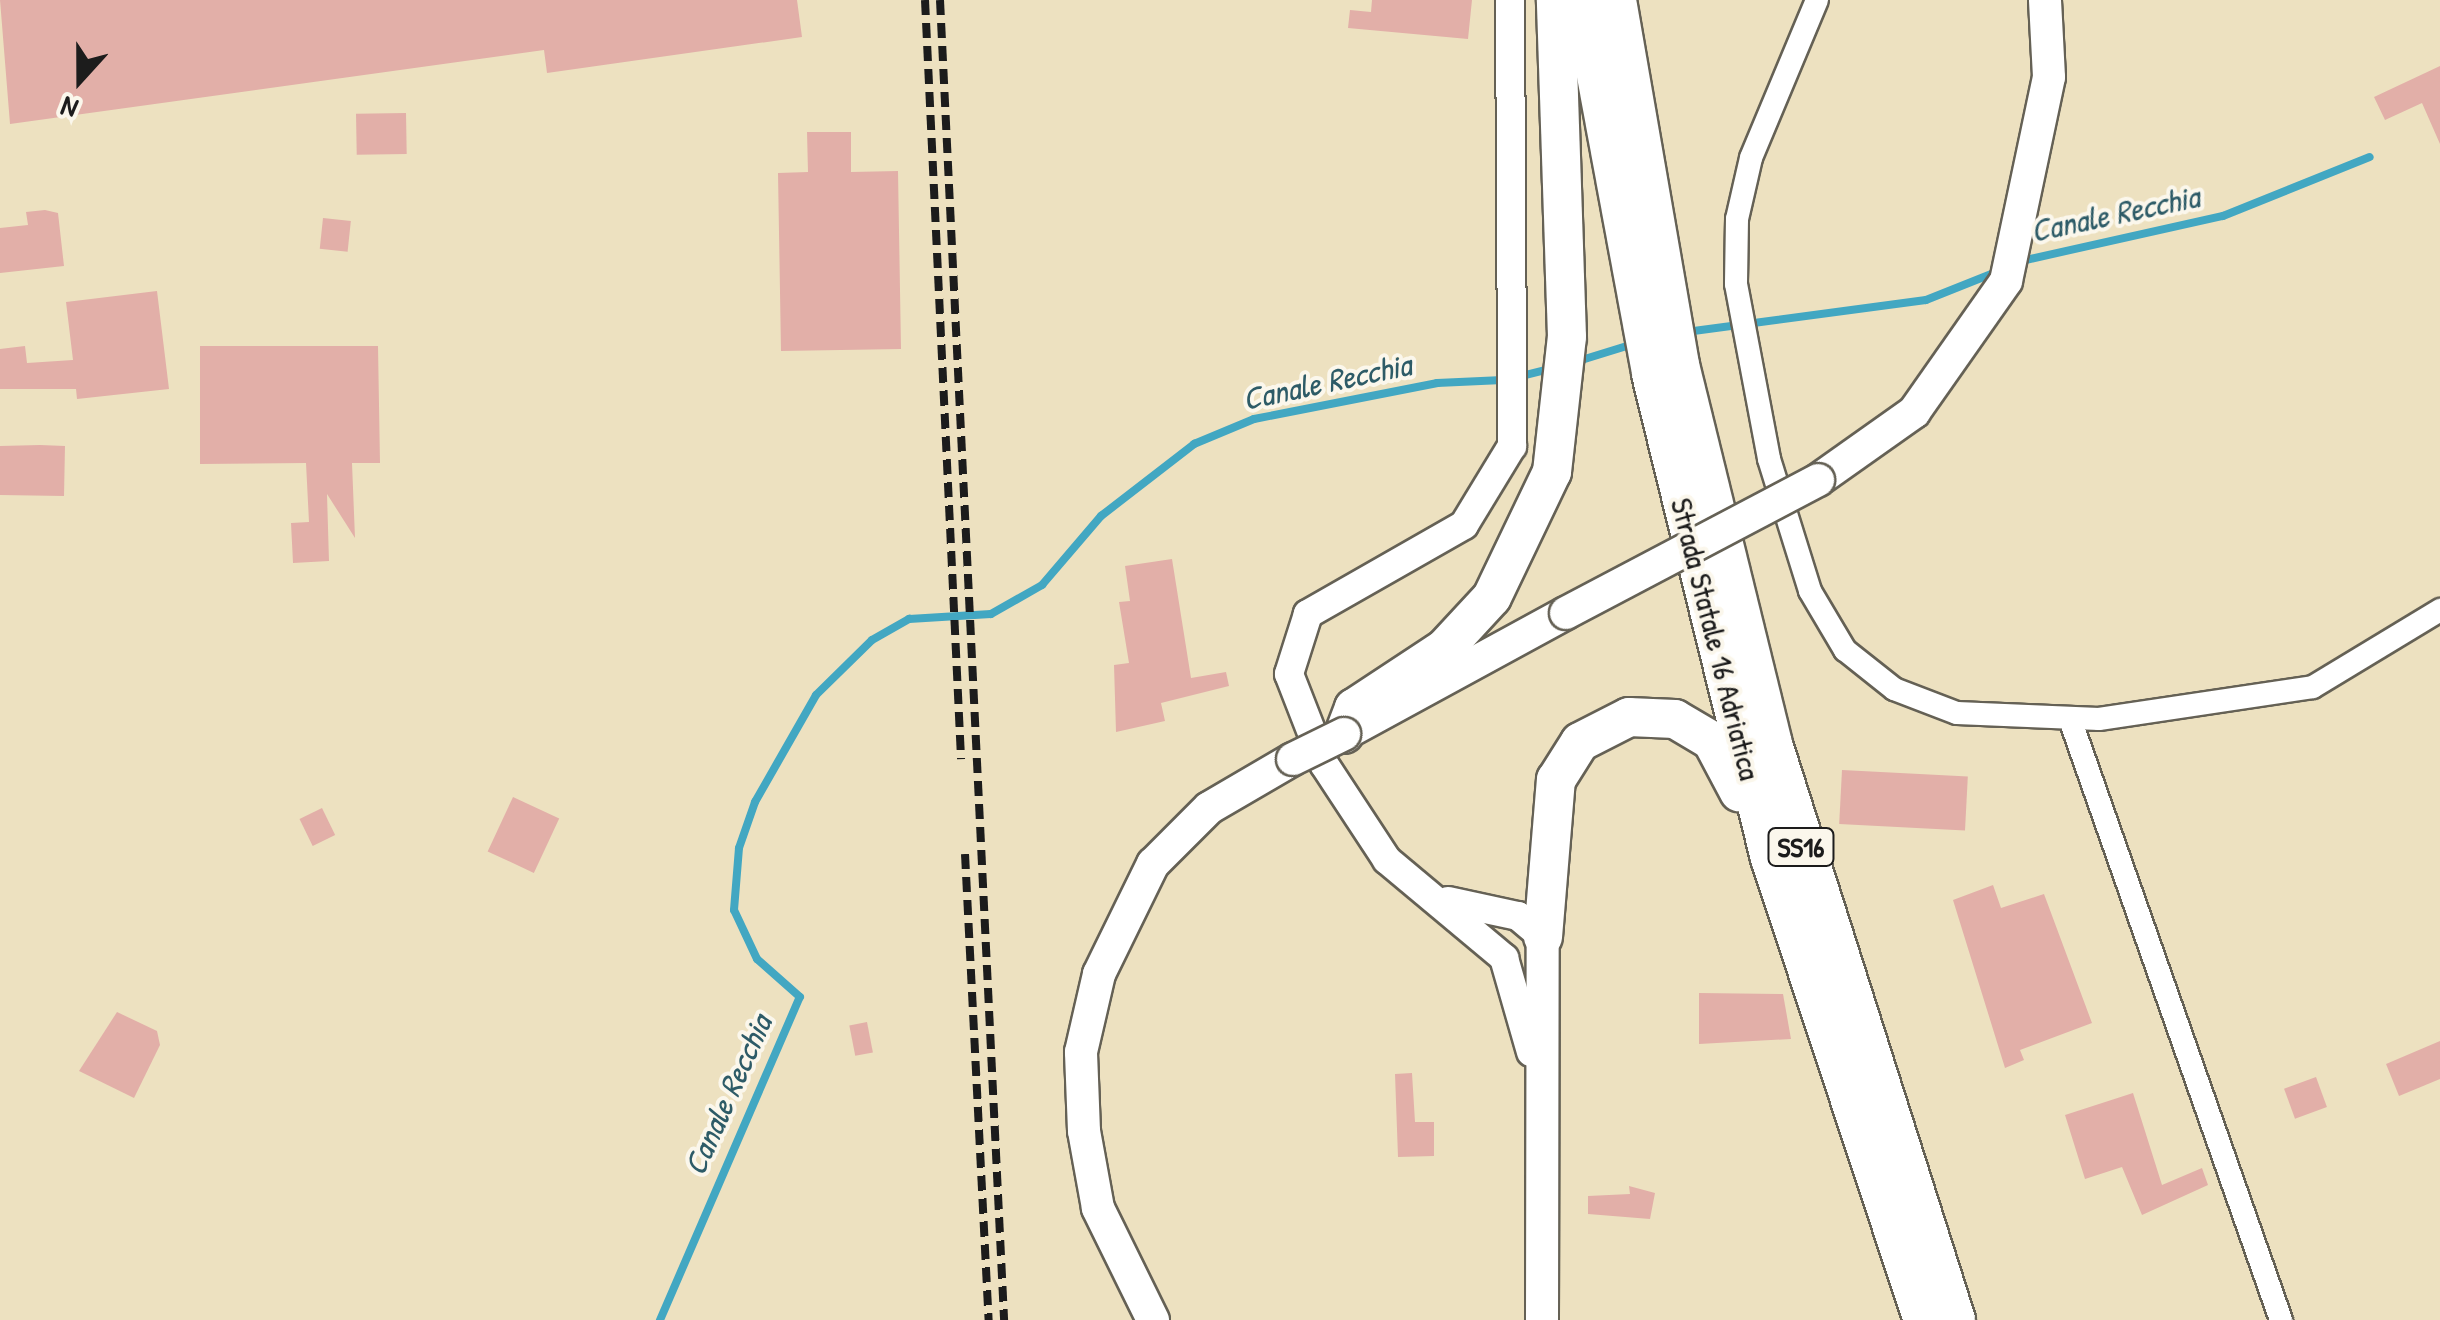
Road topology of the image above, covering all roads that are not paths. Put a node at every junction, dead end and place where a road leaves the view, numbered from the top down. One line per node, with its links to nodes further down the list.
1 (1510, 0): 13 (street)
2 (1556, 0): 11 (highway)
3 (1582, 0): 7 (highway, Strada Statale 16 Adriatica / SS16)
4 (1617, 0): 7 (highway, Strada Statale 16 Adriatica / SS16)
5 (1817, 0): 10 (street)
6 (2045, 0): 11 (main road, bridge)
7 (1654, 311): 8 (highway, Strada Statale 16 Adriatica / SS16)
8 (1665, 369): 12 (highway, Strada Statale 16 Adriatica / SS16); 20 (highway, Strada Statale 16 Adriatica / SS16)
9 (2440, 610): 10 (street)
10 (2070, 718): 21 (street)
11 (1344, 734): 17 (main road, bridge)
12 (1770, 858): 15 (highway); 19 (highway, Strada Statale 16 Adriatica / SS16)
13 (1442, 899): 14 (street); 15 (street)
14 (1486, 934): 15 (street); 16 (street)
15 (1543, 936): 16 (main road)
16 (1540, 1106): 18 (main road)
17 (1152, 1320)
18 (1542, 1320)
19 (1923, 1320)
20 (1956, 1320)
21 (2280, 1320)

